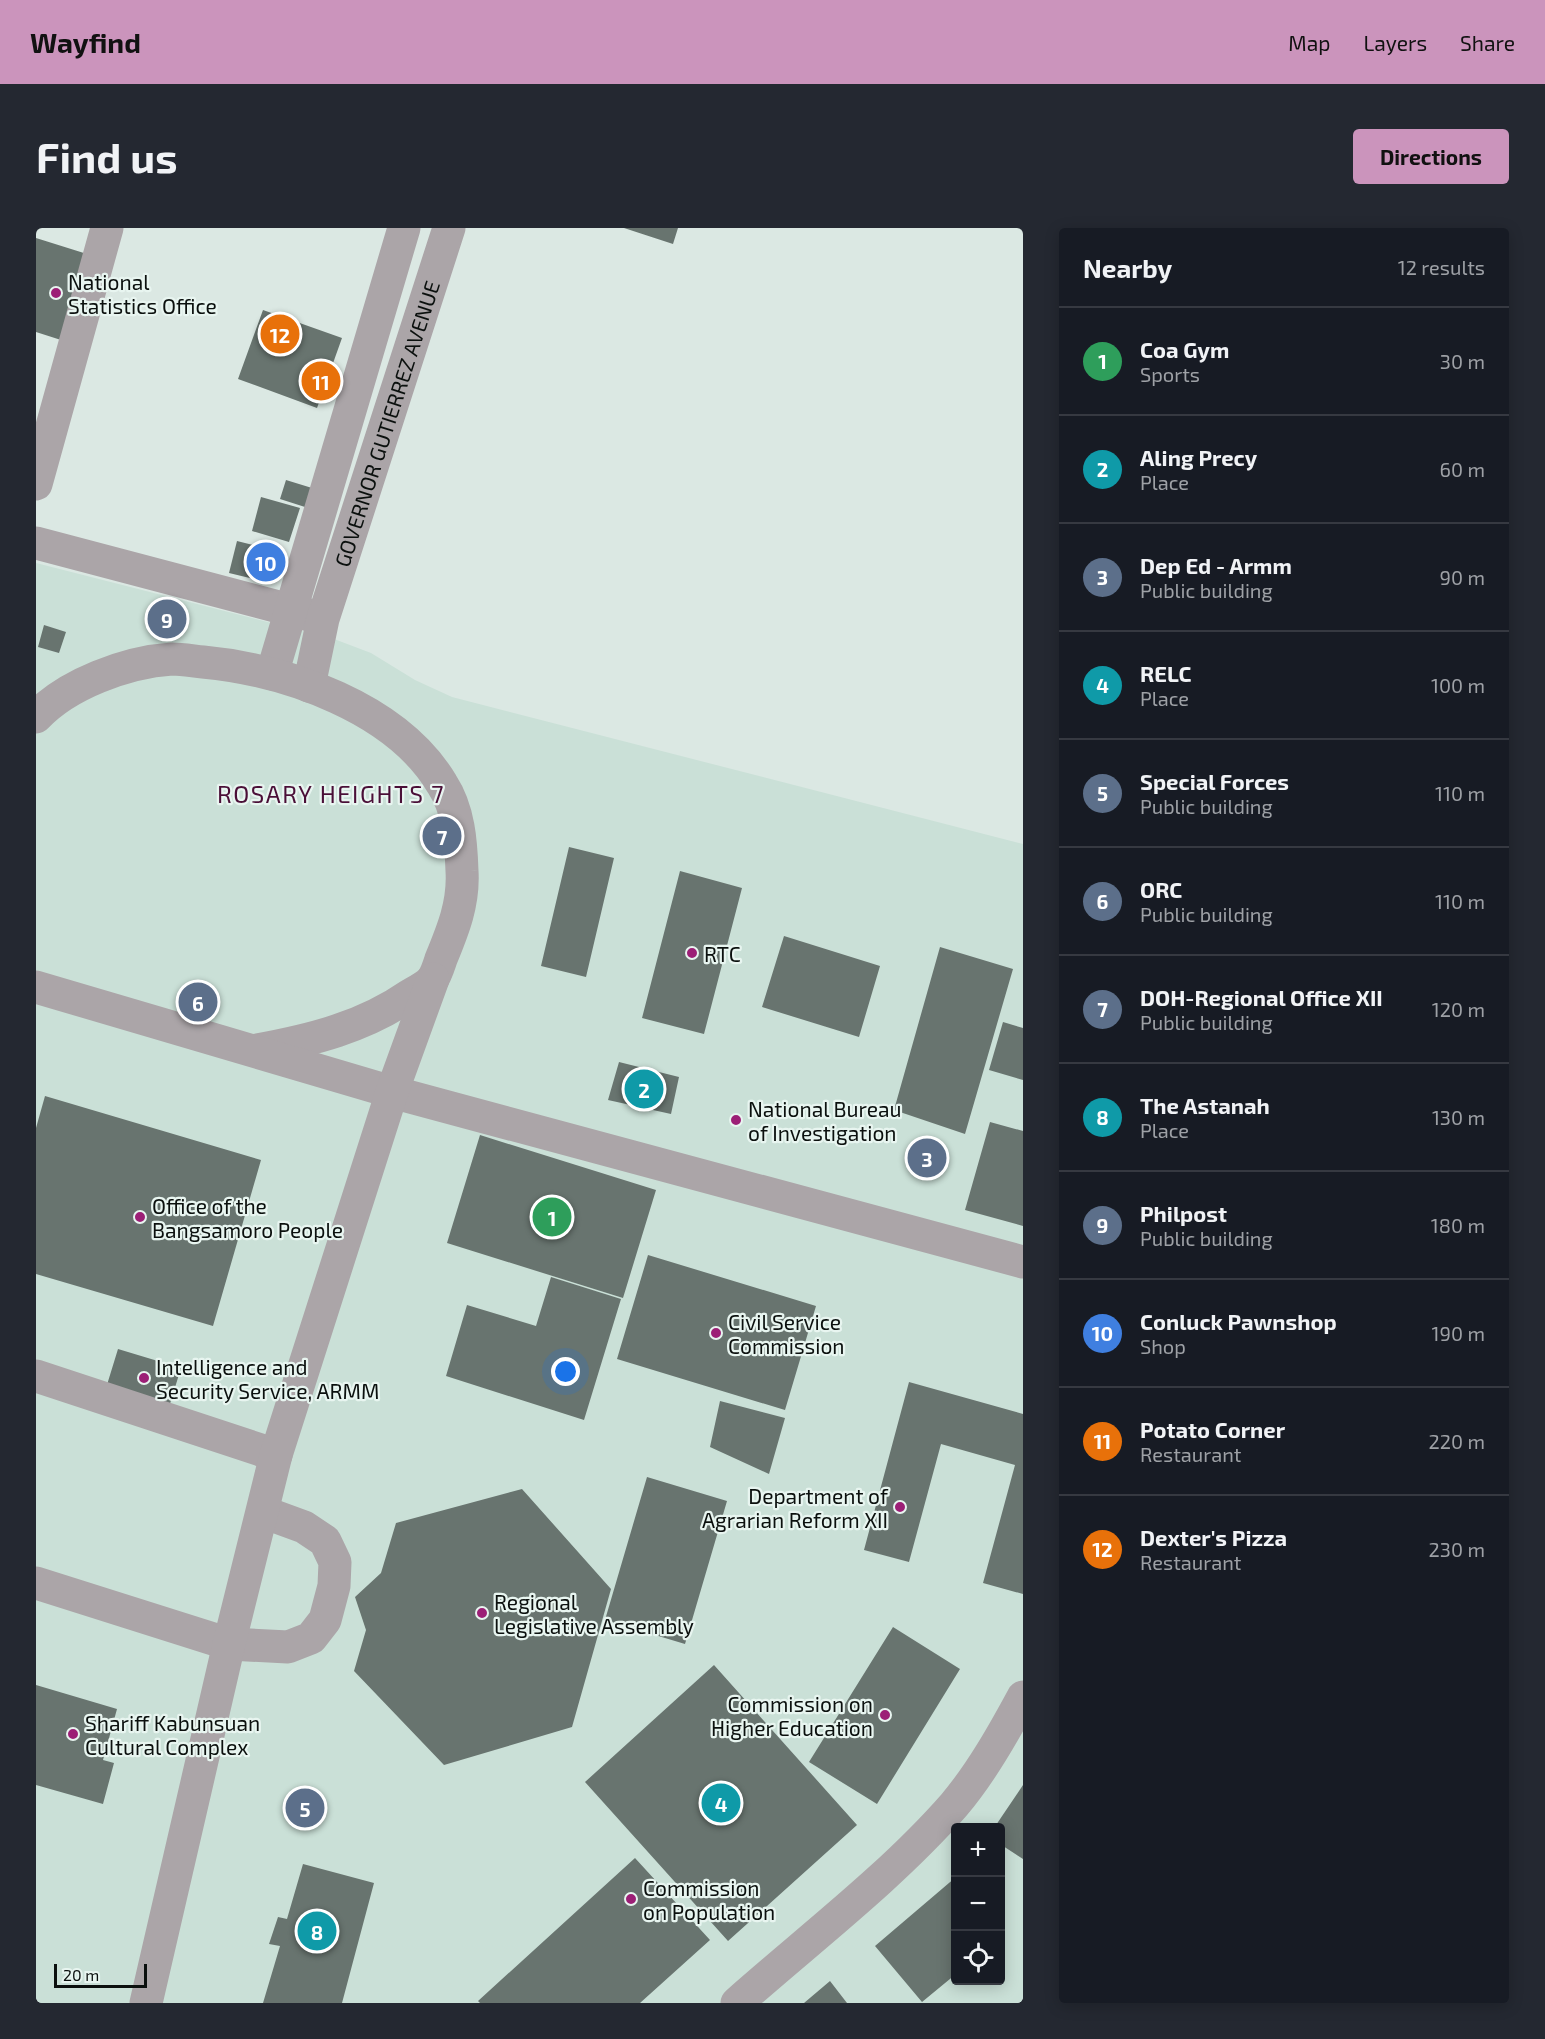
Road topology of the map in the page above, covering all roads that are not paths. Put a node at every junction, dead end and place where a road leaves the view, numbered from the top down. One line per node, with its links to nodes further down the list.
1 (107, 228): 4 (street)
2 (404, 228): 6 (street, GOVERNOR GUTIERREZ AVENUE)
3 (449, 228): 7 (street, GOVERNOR GUTIERREZ AVENUE)
4 (36, 484)
5 (36, 543): 6 (street)
6 (292, 611): 7 (street); 8 (street, GOVERNOR GUTIERREZ AVENUE)
7 (323, 619): 9 (street, GOVERNOR GUTIERREZ AVENUE)
8 (272, 674): 9 (street); 10 (street)
9 (309, 686): 12 (street)
10 (36, 717)
11 (36, 960): 14 (street)
12 (433, 979): 15 (street); 16 (street)
13 (36, 987): 14 (street)
14 (71, 996): 15 (street)
15 (253, 1051): 16 (street)
16 (392, 1092): 17 (street); 19 (street)
17 (1023, 1262)
18 (36, 1376): 19 (street)
19 (276, 1455): 20 (street)
20 (263, 1512): 22 (street); 22 (street)
21 (36, 1583): 22 (street)
22 (229, 1644): 24 (street)
23 (1023, 1697): 25 (street)
24 (146, 2003)
25 (737, 2003)

